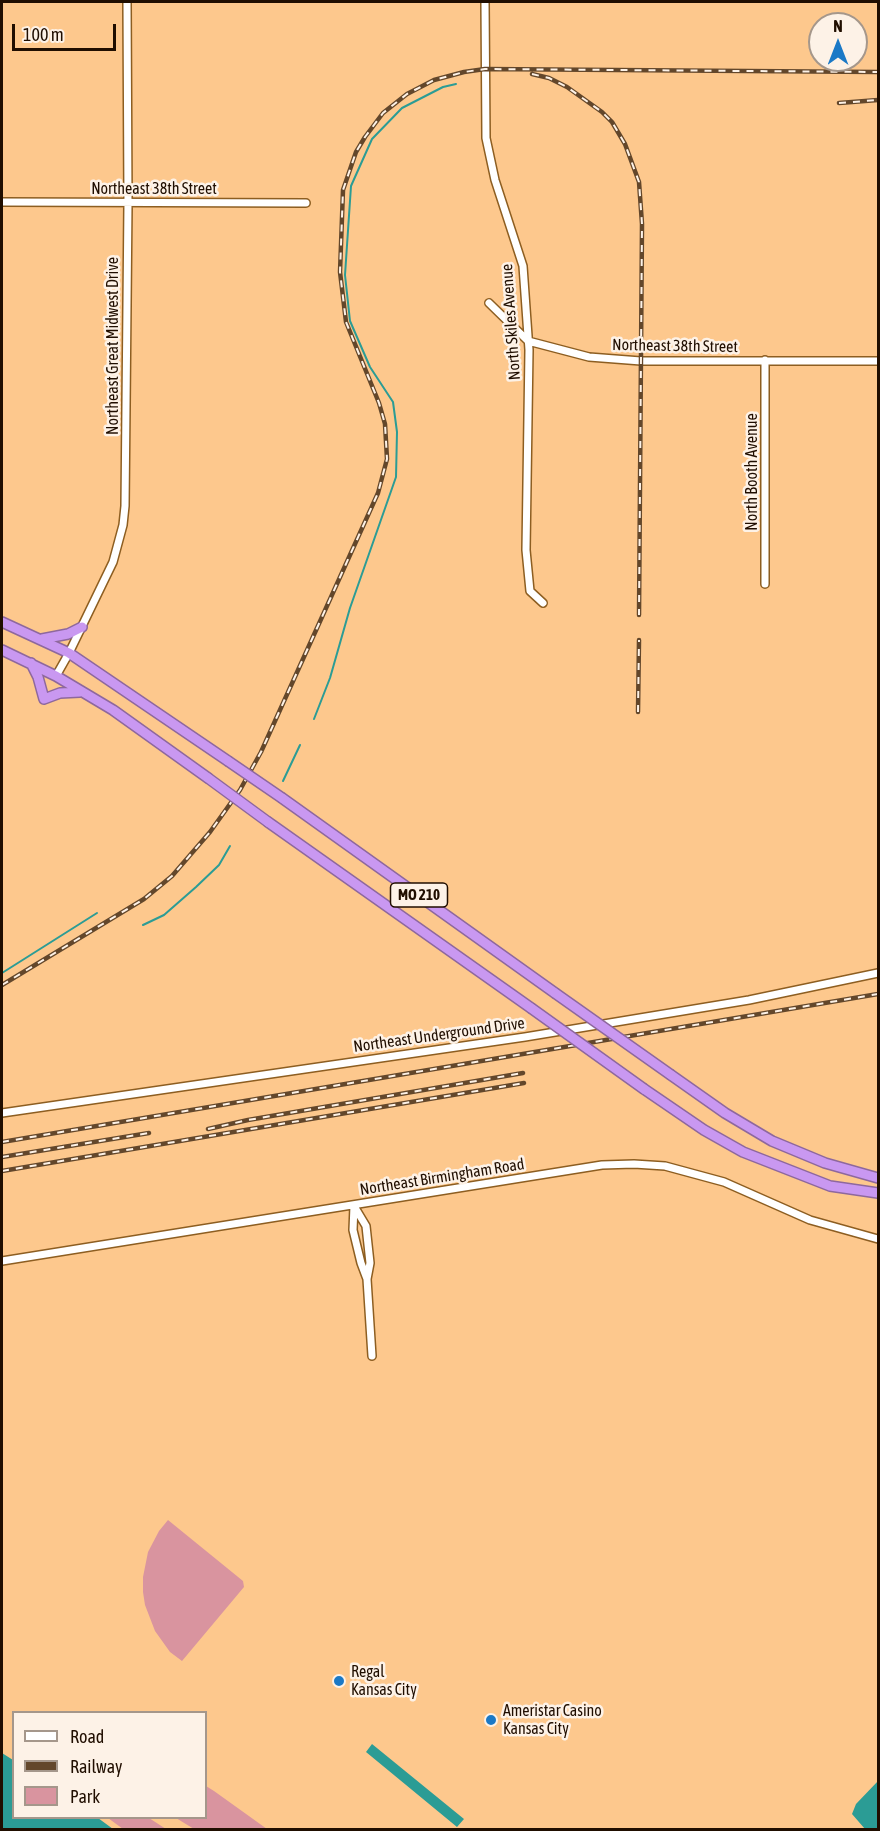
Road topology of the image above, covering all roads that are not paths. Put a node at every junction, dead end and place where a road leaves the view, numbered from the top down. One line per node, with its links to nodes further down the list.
1 (127, 2): 4 (street, Northeast Great Midwest Drive)
2 (485, 2): 7 (street, North Skiles Avenue)
3 (2, 202): 4 (street, Northeast 38th Street)
4 (128, 203): 5 (street, Northeast 38th Street); 13 (street, Northeast Great Midwest Drive)
5 (306, 203)
6 (489, 303): 7 (street, Northeast 38th Street)
7 (528, 340): 8 (street, Northeast 38th Street); 11 (street, North Skiles Avenue)
8 (765, 360): 9 (street, Northeast 38th Street); 10 (street, North Booth Avenue)
9 (879, 361)
10 (765, 584)
11 (543, 603)
12 (2, 622): 14 (highway, MO 210)
13 (82, 627): 14 (highway); 16 (street, Northeast Great Midwest Drive)
14 (41, 639): 16 (highway, MO 210)
15 (2, 650): 17 (highway, MO 210)
16 (69, 653): 18 (street, Northeast Great Midwest Drive); 22 (highway, MO 210, bridge)
17 (31, 663): 18 (highway, MO 210); 19 (highway)
18 (56, 676): 19 (highway, MO 210)
19 (83, 692): 23 (highway, MO 210, bridge)
20 (879, 973): 21 (street, Northeast Underground Drive)
21 (2, 1113)
22 (879, 1178)
23 (879, 1193)
24 (354, 1206): 25 (street, Northeast Birmingham Road); 26 (street, Northeast Birmingham Road); 27 (street); 27 (street)
25 (879, 1239)
26 (2, 1261)
27 (367, 1279): 28 (street)
28 (372, 1356)

